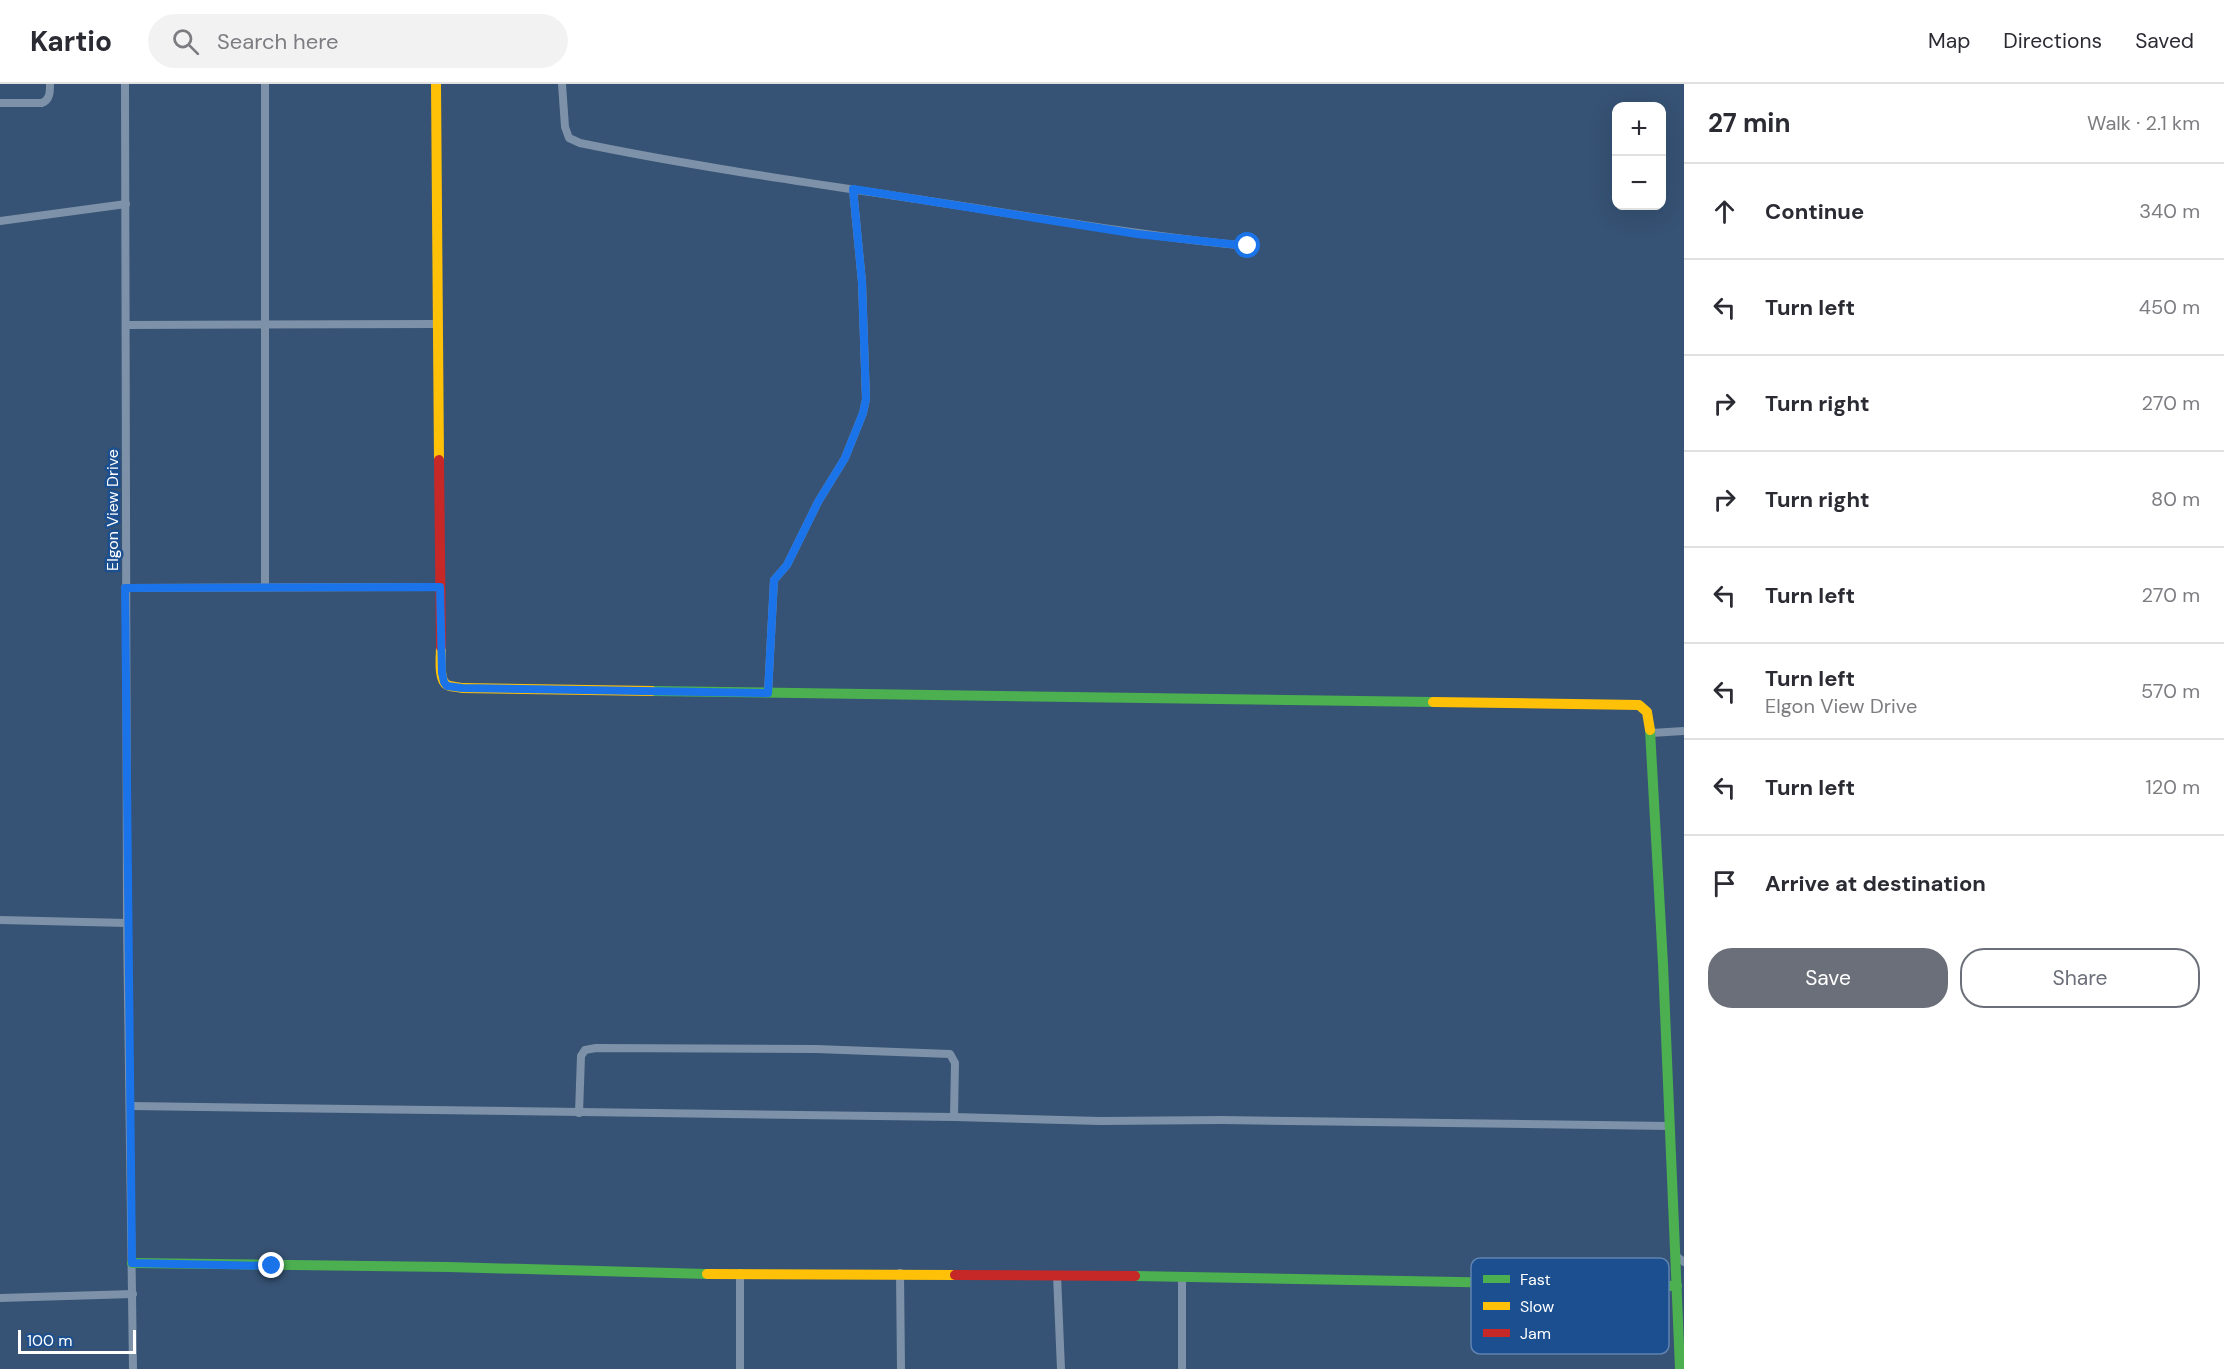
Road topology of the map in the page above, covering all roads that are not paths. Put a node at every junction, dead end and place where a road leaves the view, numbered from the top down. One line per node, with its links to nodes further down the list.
1 (50, 84): 6 (street)
2 (125, 84): 8 (street, Elgon View Drive)
3 (265, 84): 11 (street)
4 (436, 84): 12 (street)
5 (562, 84): 7 (street)
6 (0, 103)
7 (853, 189): 10 (street); 17 (street)
8 (126, 204): 9 (street); 13 (street, Elgon View Drive)
9 (0, 221)
10 (1248, 246)
11 (263, 323): 12 (street); 13 (street); 14 (street)
12 (437, 324): 15 (street)
13 (126, 325): 16 (street, Elgon View Drive)
14 (265, 586): 15 (street); 16 (street)
15 (440, 587): 17 (street)
16 (125, 588): 21 (street, Elgon View Drive)
17 (768, 693): 19 (street)
18 (1684, 731): 19 (street)
19 (1651, 733): 25 (street)
20 (0, 920): 21 (street)
21 (127, 923): 22 (street, Elgon View Drive)
22 (130, 1106): 23 (street); 27 (street, Elgon View Drive)
23 (579, 1113): 24 (street); 24 (street)
24 (954, 1117): 25 (street)
25 (1670, 1126): 26 (street)
26 (1680, 1259): 34 (street)
27 (132, 1263): 28 (street); 35 (street, Elgon View Drive)
28 (740, 1273): 29 (street); 39 (street)
29 (900, 1274): 30 (street); 40 (street)
30 (1057, 1275): 31 (street); 41 (street)
31 (1182, 1277): 32 (street); 42 (street)
32 (1471, 1282)
33 (1669, 1286): 34 (street)
34 (1677, 1286): 37 (street)
35 (133, 1294): 36 (street); 38 (street, Elgon View Drive)
36 (0, 1298)
37 (1681, 1365)
38 (134, 1369)
39 (740, 1369)
40 (901, 1369)
41 (1061, 1369)
42 (1182, 1369)

